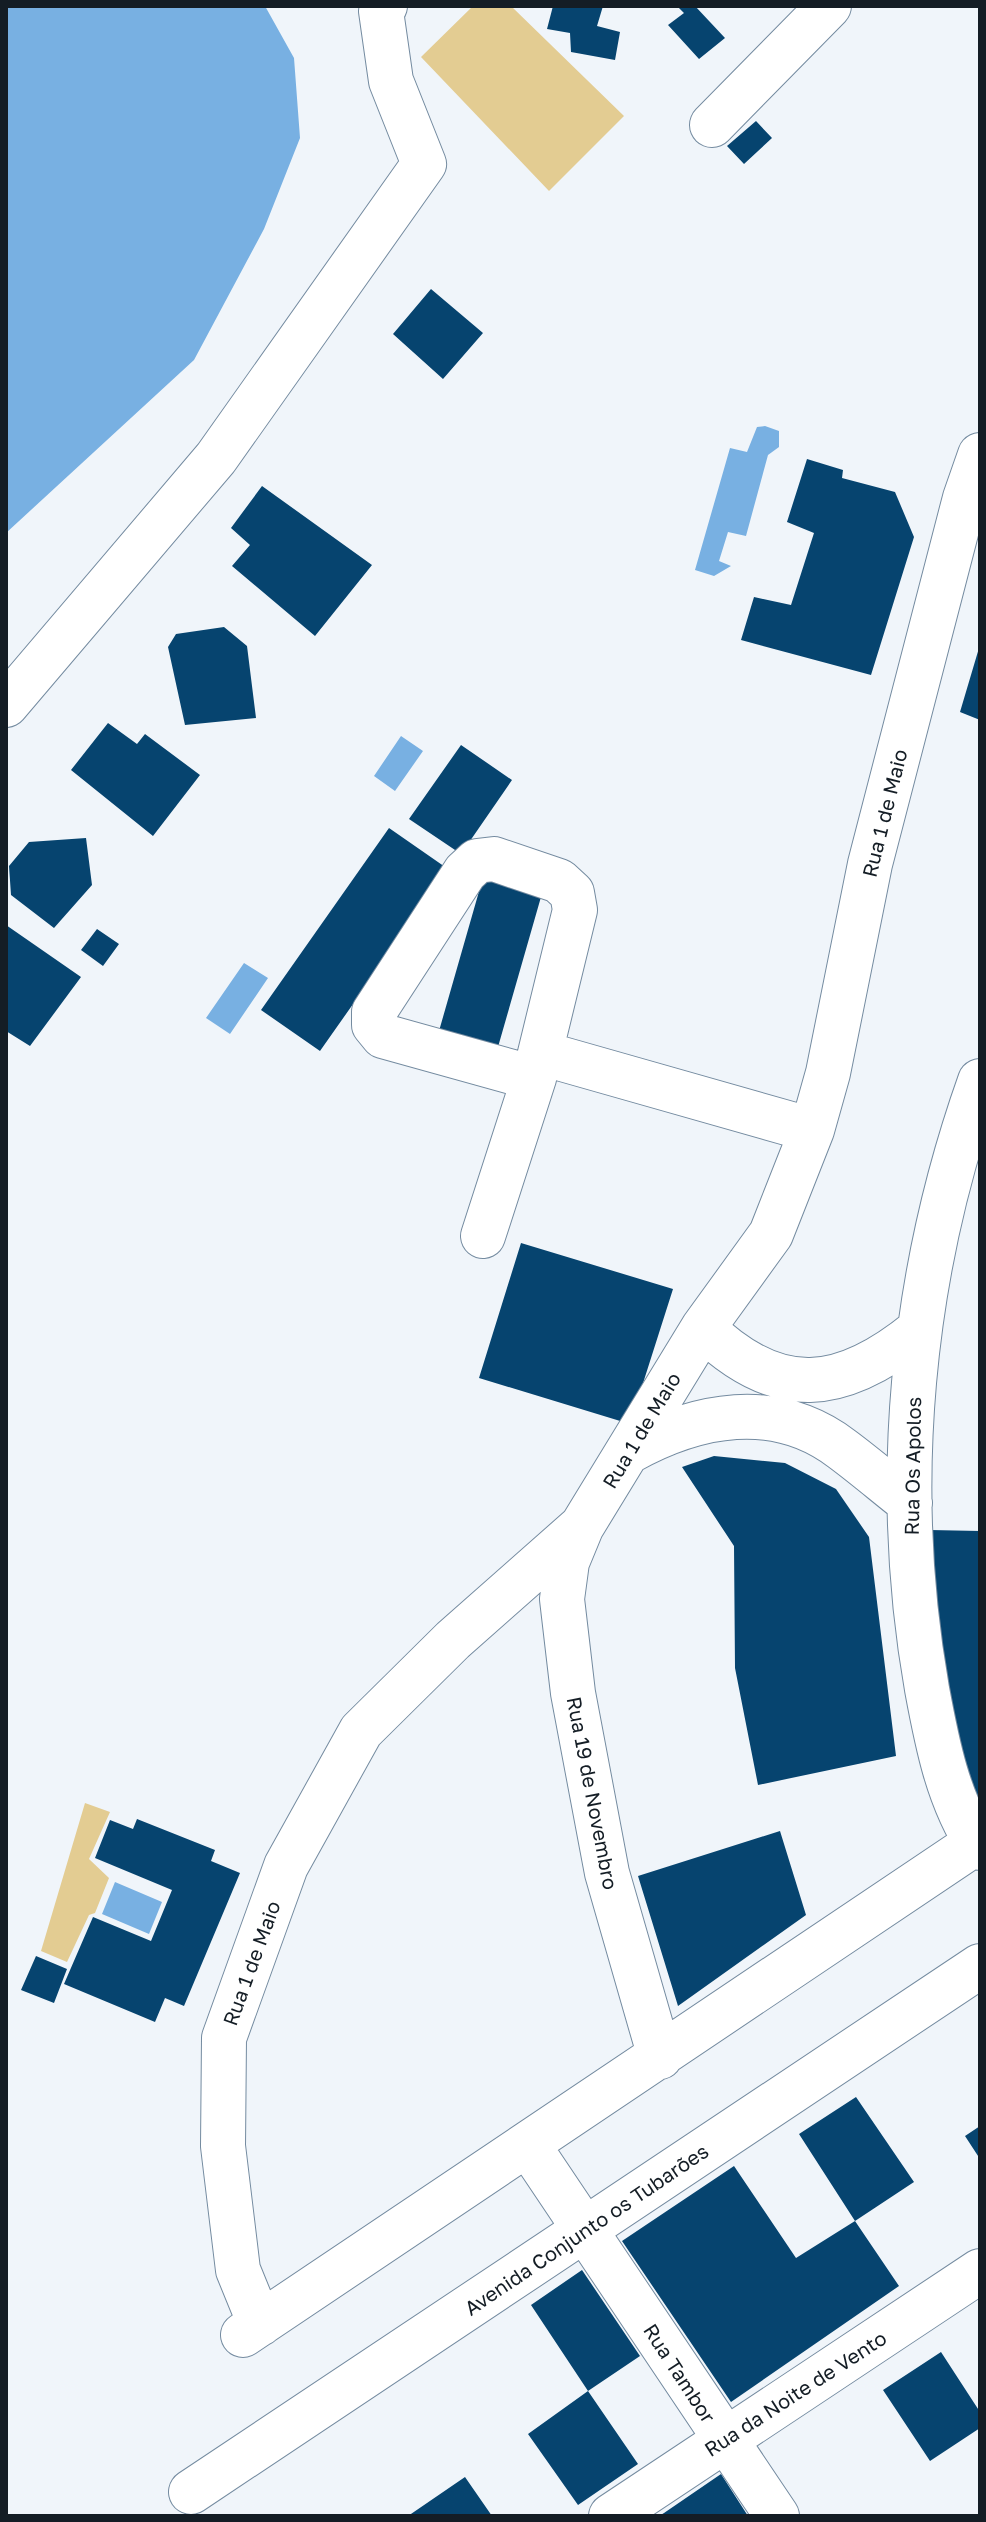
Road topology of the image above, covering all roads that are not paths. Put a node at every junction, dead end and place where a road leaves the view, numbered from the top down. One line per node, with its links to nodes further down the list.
1 (385, 6): 5 (street)
2 (829, 6): 3 (street)
3 (712, 125)
4 (980, 455): 8 (street, Rua 1 de Maio)
5 (6, 705)
6 (538, 1066): 6 (street); 8 (street); 9 (street)
7 (980, 1081): 11 (street, Rua Os Apolos)
8 (812, 1130): 10 (street, Rua 1 de Maio)
9 (483, 1236)
10 (703, 1328): 11 (street); 12 (street, Rua 1 de Maio)
11 (919, 1330): 13 (street, Rua Os Apolos)
12 (628, 1452): 13 (street); 14 (street, Rua 1 de Maio)
13 (910, 1503): 15 (street, Rua Os Apolos)
14 (582, 1526): 17 (street, Rua 19 de Novembro); 18 (street, Rua 1 de Maio)
15 (979, 1844): 17 (street)
16 (980, 1966): 19 (street, Avenida Conjunto os Tubarões)
17 (660, 2057): 18 (street)
18 (528, 2145): 19 (street, Rua Tambor)
19 (586, 2229): 21 (street, Rua Tambor); 22 (street, Avenida Conjunto os Tubarões)
20 (980, 2271): 21 (street, Rua da Noite de Vento)
21 (724, 2440): 23 (street, Rua da Noite de Vento); 24 (street, Rua Tambor)
22 (191, 2492)
23 (611, 2516)
24 (777, 2516)

